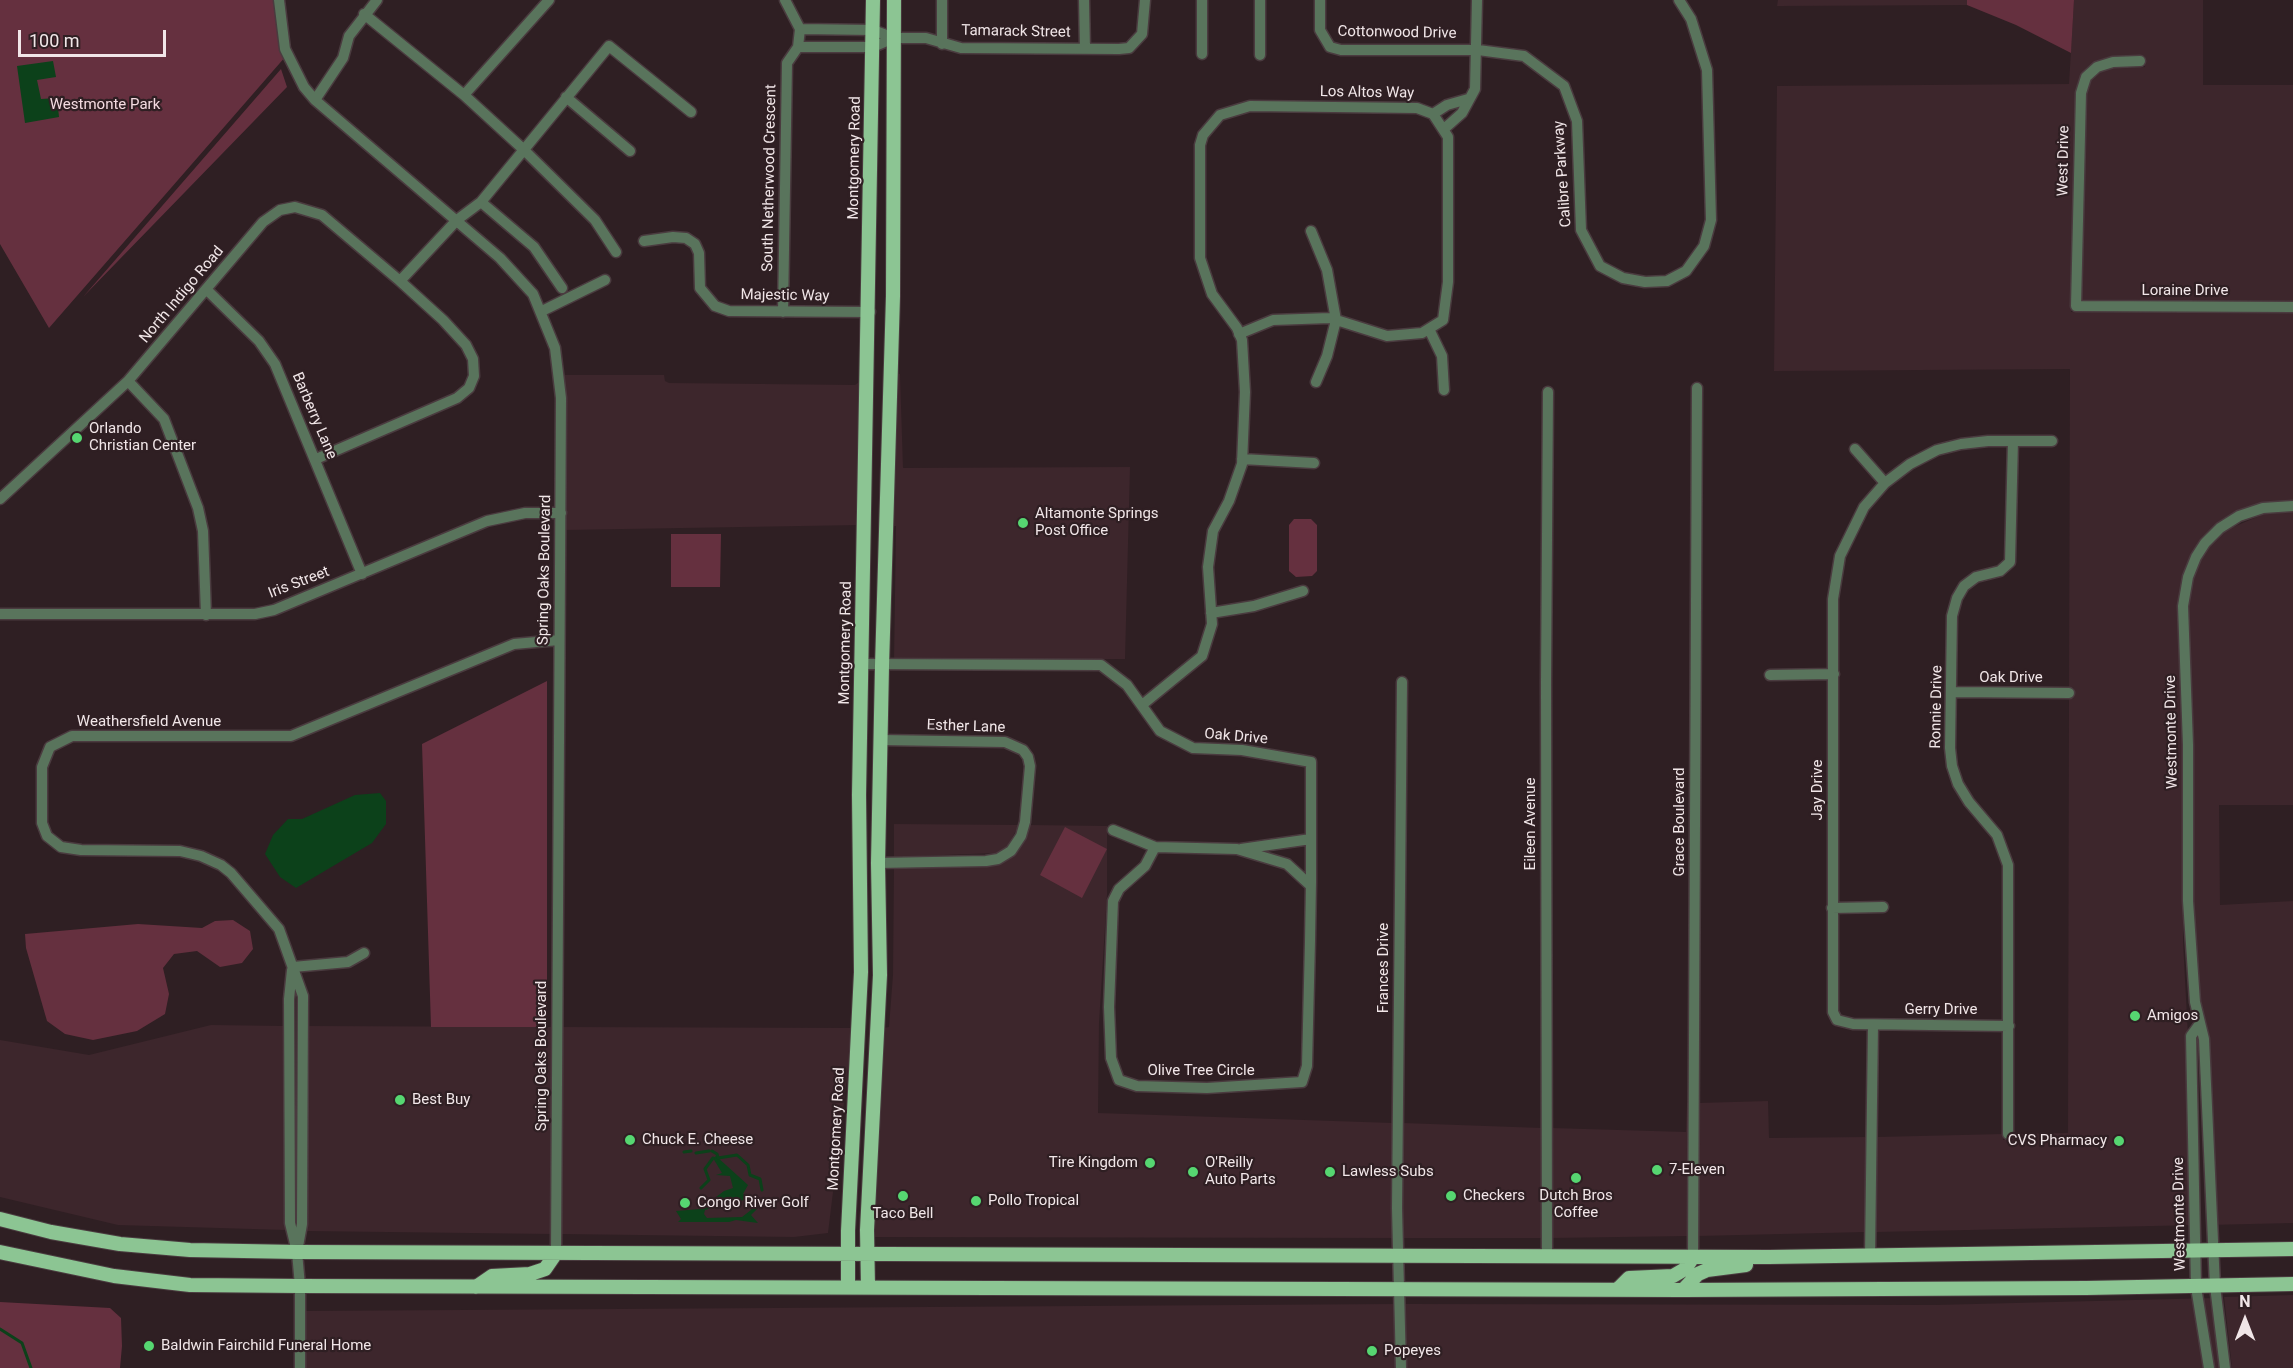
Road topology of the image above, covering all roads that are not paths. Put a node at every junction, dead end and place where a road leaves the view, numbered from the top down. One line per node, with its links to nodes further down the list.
1 (279, 0): 30 (street, Spring Oaks Boulevard)
2 (377, 0): 15 (street)
3 (549, 0): 27 (street)
4 (785, 0): 16 (street)
5 (873, 0): 17 (main road, Montgomery Road)
6 (894, 0): 18 (main road)
7 (942, 0): 19 (street)
8 (1084, 0): 22 (street)
9 (1144, 0): 22 (street, Tamarack Street)
10 (1202, 0): 24 (street)
11 (1260, 0): 25 (street)
12 (1320, 0): 23 (street, Cottonwood Drive)
13 (1477, 0): 23 (street)
14 (1679, 0): 23 (street, Calibre Parkway)
15 (364, 14): 27 (street); 30 (street)
16 (800, 29): 17 (street, Tamarack Street); 20 (street, South Netherwood Crescent)
17 (873, 30): 18 (street, Tamarack Street); 21 (main road, Montgomery Road)
18 (894, 38): 19 (street, Tamarack Street); 21 (street, Tamarack Street); 37 (main road)
19 (942, 44): 22 (street, Tamarack Street)
20 (798, 47): 21 (street, Tamarack Street); 50 (street, South Netherwood Crescent)
21 (873, 47): 36 (main road, Montgomery Road)
22 (1085, 49)
23 (1478, 50): 29 (street)
24 (1202, 54)
25 (1260, 55)
26 (2140, 61): 47 (street, West Drive)
27 (464, 95): 34 (street)
28 (566, 97): 31 (street); 34 (street); 35 (street)
29 (1468, 99): 32 (street); 33 (street)
30 (315, 100): 39 (street, Spring Oaks Boulevard)
31 (691, 112)
32 (1433, 114): 33 (street, Los Altos Way); 54 (street, Los Altos Way)
33 (1444, 129): 53 (street, Los Altos Way)
34 (523, 149): 38 (street); 42 (street)
35 (630, 151)
36 (871, 197): 37 (main road); 51 (main road, Montgomery Road)
37 (893, 197): 67 (main road)
38 (481, 202): 39 (street); 45 (street)
39 (457, 220): 44 (street); 49 (street, Spring Oaks Boulevard)
40 (1311, 231): 52 (street)
41 (644, 241): 50 (street, Majestic Way)
42 (616, 252)
43 (605, 280): 49 (street)
44 (400, 281): 46 (street, North Indigo Road); 64 (street, North Indigo Road)
45 (562, 288)
46 (206, 289): 55 (street, North Indigo Road); 64 (street, Barberry Lane)
47 (2076, 306): 48 (street, Loraine Drive)
48 (2293, 307)
49 (542, 311): 71 (street, Spring Oaks Boulevard)
50 (783, 312): 51 (street, Majestic Way)
51 (870, 312): 63 (main road, Montgomery Road)
52 (1335, 320): 53 (street); 54 (street); 56 (street)
53 (1429, 329): 58 (street)
54 (1239, 334): 65 (street, Los Altos Way)
55 (128, 381): 69 (street, North Indigo Road); 76 (street)
56 (1316, 382)
57 (1697, 388): 114 (street, Grace Boulevard)
58 (1444, 390)
59 (1548, 392): 112 (street, Eileen Avenue)
60 (2013, 441): 61 (street, Jay Drive); 68 (street, Jay Drive); 83 (street, Ronnie Drive)
61 (2052, 441)
62 (1855, 449): 68 (street)
63 (866, 458): 67 (main road); 78 (main road, Montgomery Road)
64 (316, 459): 72 (street, Barberry Lane)
65 (1242, 459): 66 (street); 75 (street, Los Altos Way)
66 (1314, 463)
67 (888, 472): 79 (main road)
68 (1886, 483): 80 (street, Jay Drive)
69 (0, 499)
70 (2293, 506): 99 (street, Westmonte Drive)
71 (561, 513): 72 (street, Iris Street); 77 (street, Spring Oaks Boulevard)
72 (362, 574): 76 (street, Iris Street)
73 (1303, 591): 75 (street)
74 (0, 614): 76 (street, Iris Street)
75 (1211, 614): 85 (street, Los Altos Way)
76 (206, 615)
77 (559, 640): 97 (street, Weathersfield Avenue); 108 (street, Spring Oaks Boulevard)
78 (862, 664): 79 (street, Oak Drive); 87 (main road, Montgomery Road)
79 (882, 666): 85 (street, Oak Drive); 86 (main road)
80 (1834, 674): 81 (street); 94 (street, Jay Drive)
81 (1770, 675)
82 (1402, 682): 110 (street, Frances Drive)
83 (1952, 692): 84 (street, Oak Drive); 100 (street, Ronnie Drive)
84 (2069, 693)
85 (1142, 705): 89 (street, Oak Drive)
86 (881, 740): 92 (main road); 92 (street, Esther Lane)
87 (859, 795): 92 (main road); 109 (main road, Montgomery Road)
88 (1113, 830): 90 (street)
89 (1311, 839): 91 (street); 93 (street, Olive Tree Circle)
90 (1155, 847): 91 (street); 93 (street, Olive Tree Circle)
91 (1237, 849): 93 (street)
92 (878, 863): 111 (main road)
93 (1311, 886)
94 (1832, 908): 95 (street); 98 (street, Jay Drive)
95 (1883, 908)
96 (364, 953): 97 (street)
97 (293, 967): 107 (street, Weathersfield Avenue)
98 (1873, 1025): 100 (street, Gerry Drive); 113 (street)
99 (2199, 1025): 104 (street, Westmonte Drive); 105 (street, Westmonte Drive)
100 (2009, 1026): 101 (street, Ronnie Drive)
101 (2008, 1134)
102 (0, 1219): 107 (main road)
103 (2293, 1249): 105 (main road)
104 (2196, 1251): 105 (main road); 113 (main road); 122 (street, Westmonte Drive)
105 (2214, 1251): 118 (street, Westmonte Drive)
106 (0, 1252): 117 (main road)
107 (297, 1252): 108 (main road); 117 (street, Weathersfield Avenue)
108 (556, 1253): 109 (main road); 119 (main road)
109 (848, 1254): 111 (main road); 120 (main road, Montgomery Road)
110 (1397, 1254): 111 (main road); 112 (main road); 123 (street, Frances Drive)
111 (867, 1255): 121 (main road)
112 (1547, 1256): 114 (main road)
113 (1870, 1256): 115 (main road)
114 (1693, 1257): 115 (main road); 124 (main road)
115 (1807, 1257): 125 (main road)
116 (2293, 1284): 118 (main road)
117 (300, 1286): 119 (main road); 126 (street, Weathersfield Avenue)
118 (2215, 1286): 122 (main road); 129 (street, Westmonte Drive)
119 (476, 1287): 120 (main road)
120 (848, 1287): 121 (main road)
121 (868, 1287): 123 (main road)
122 (2196, 1287): 125 (main road); 128 (street, Westmonte Drive)
123 (1400, 1290): 124 (main road); 127 (street, Frances Drive)
124 (1617, 1290): 125 (main road)
125 (1683, 1290)
126 (300, 1368)
127 (1401, 1368)
128 (2209, 1368)
129 (2225, 1368)

